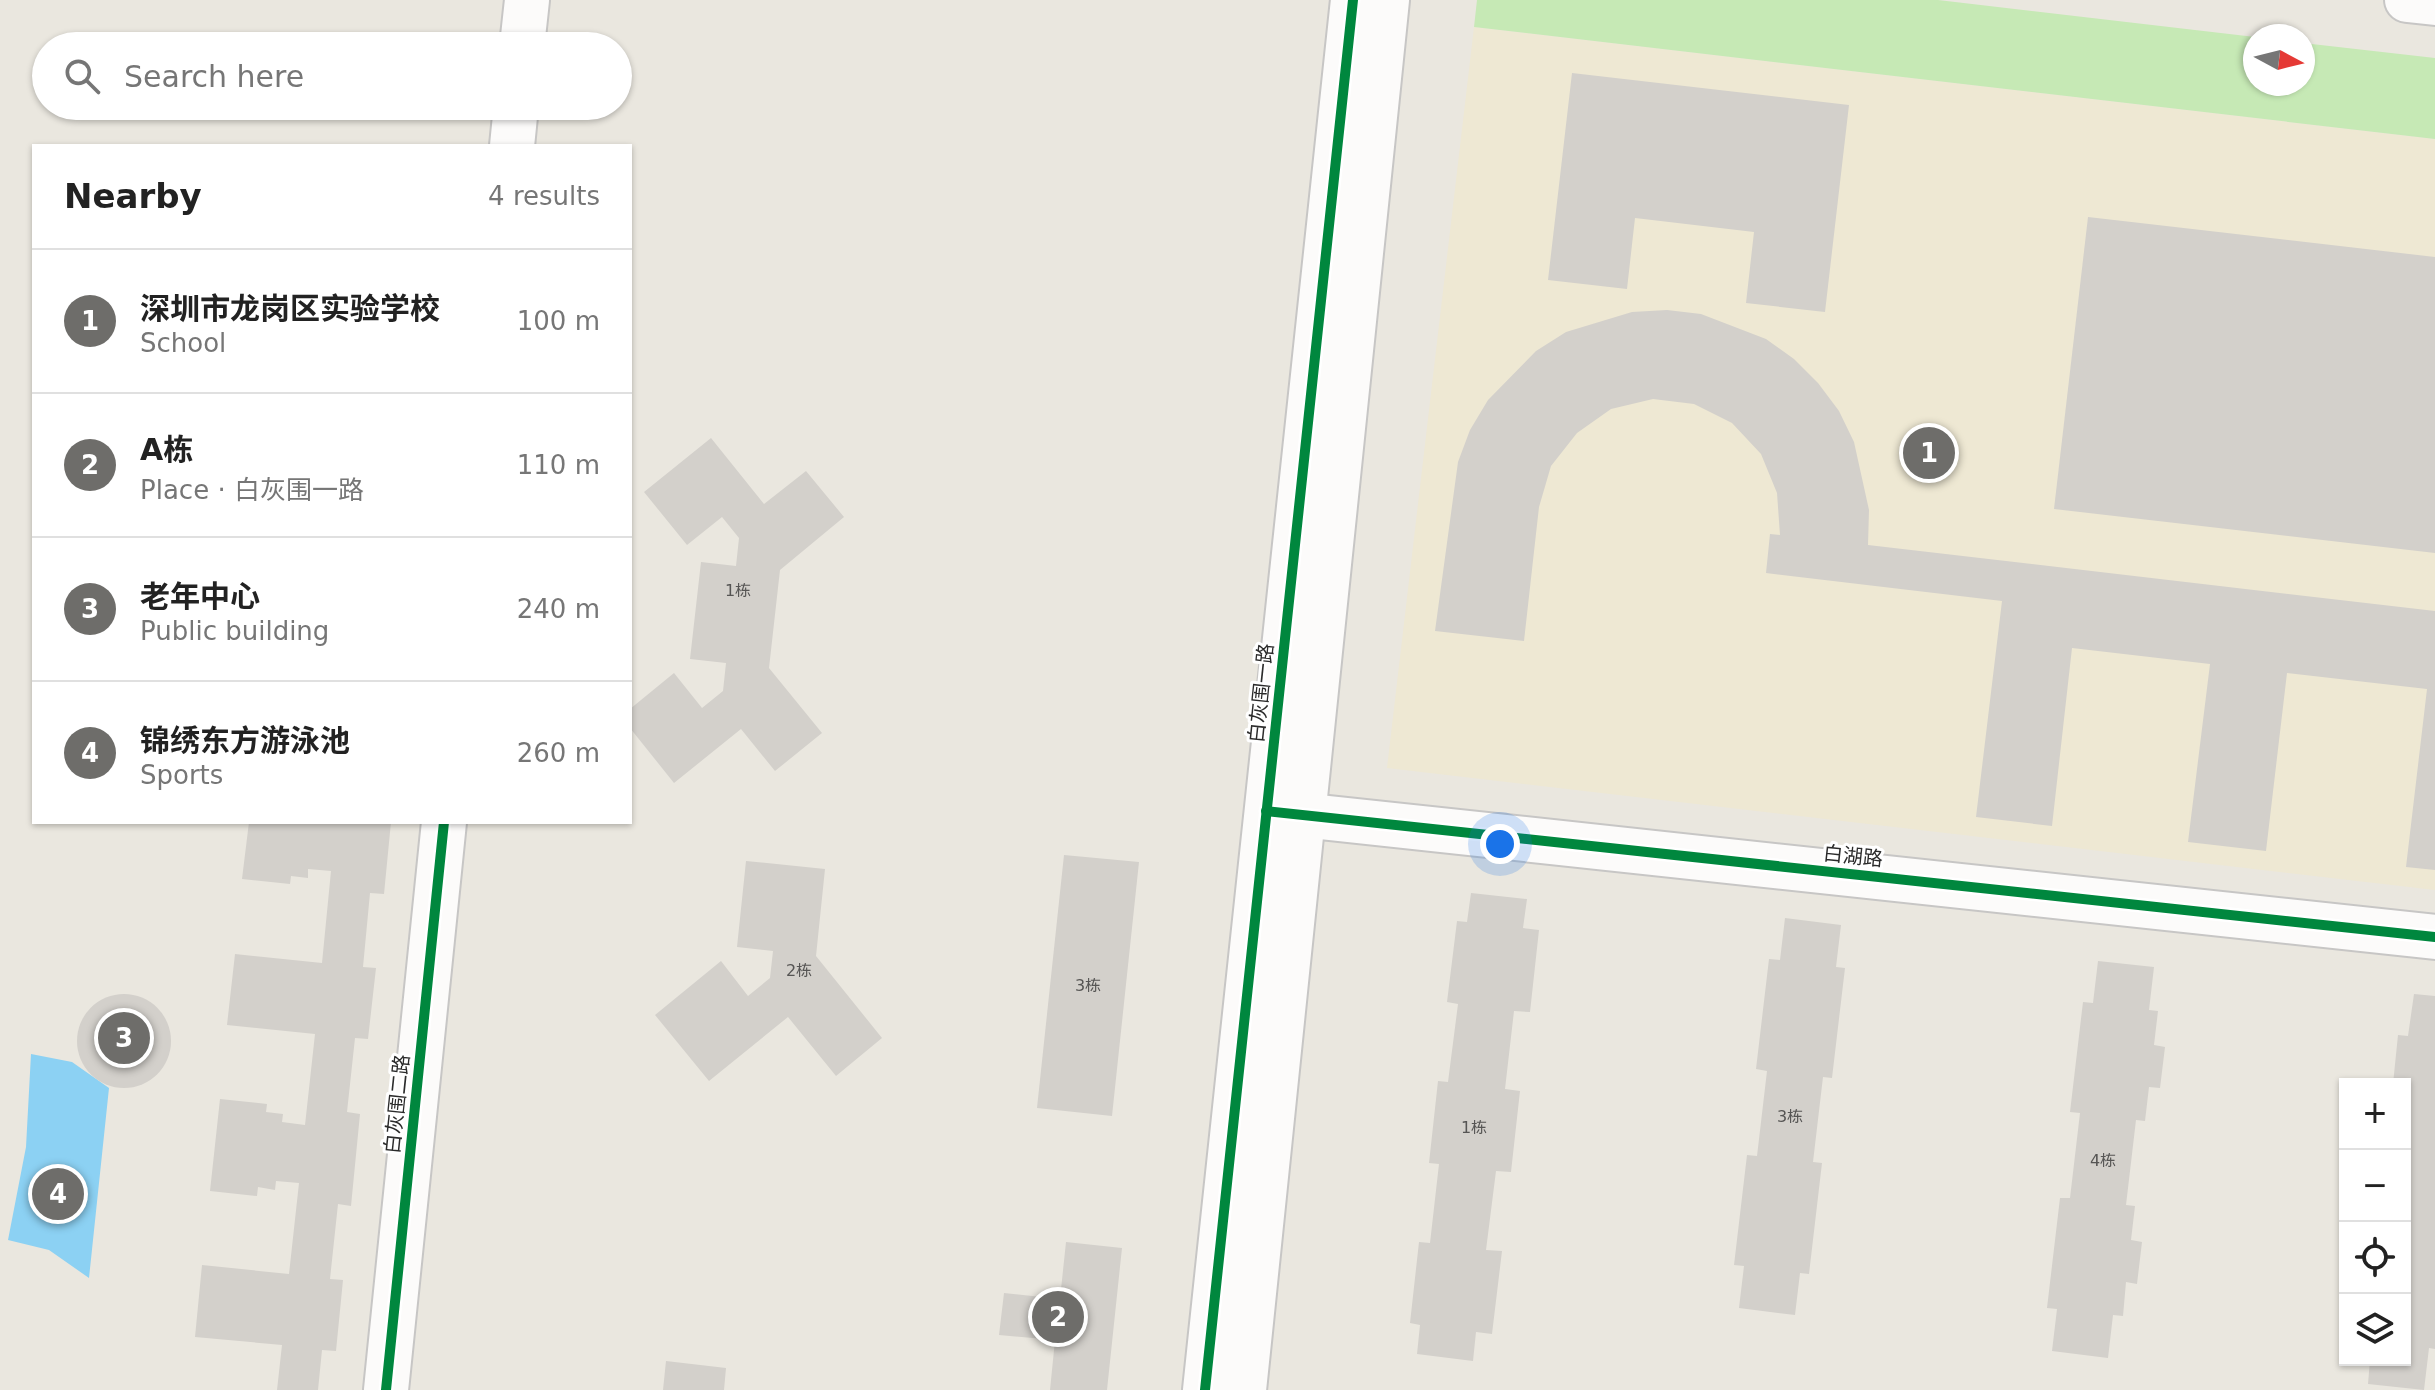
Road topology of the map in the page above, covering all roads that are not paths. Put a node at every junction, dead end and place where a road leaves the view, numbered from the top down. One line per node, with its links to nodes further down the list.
1 (527, 0): 6 (street)
2 (1353, 0): 9 (street, 白灰围一路)
3 (1387, 0): 9 (street, 白灰围一路)
4 (2407, 0): 5 (street)
5 (2435, 3)
6 (524, 32)
7 (515, 120): 8 (street)
8 (512, 144)
9 (1285, 813): 11 (street, 白湖路); 13 (street, 白灰围一路); 14 (street, 白灰围一路)
10 (444, 824): 12 (street, 白灰围二路)
11 (2435, 937)
12 (386, 1390)
13 (1205, 1390)
14 (1244, 1390)

